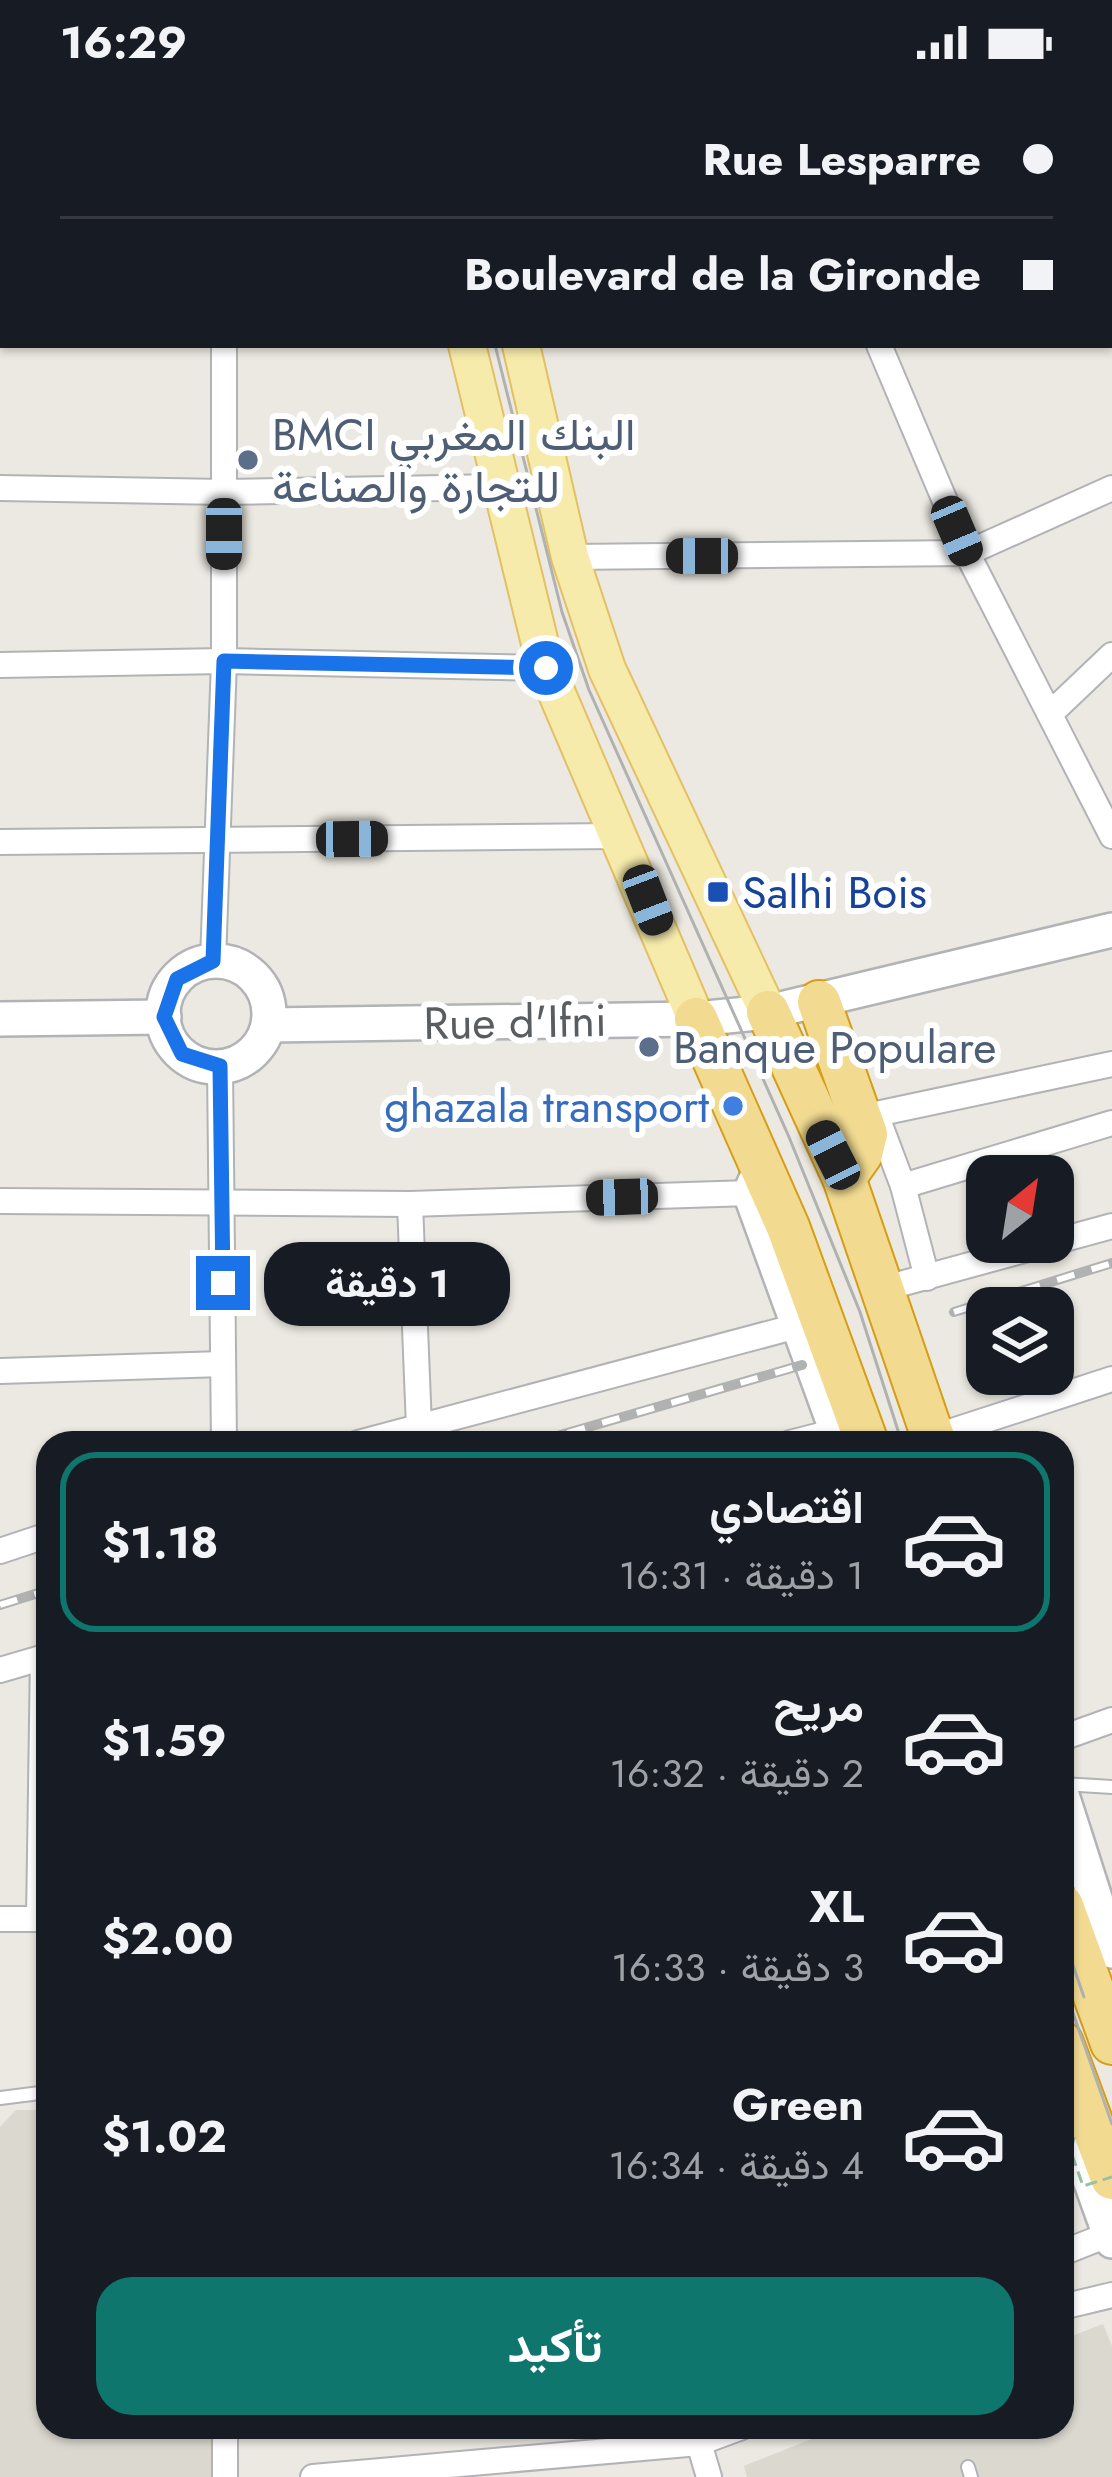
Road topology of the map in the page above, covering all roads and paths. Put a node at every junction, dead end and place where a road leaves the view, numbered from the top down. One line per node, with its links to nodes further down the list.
1 (224, 348): 8 (street)
2 (468, 348): 5 (main road)
3 (521, 348): 10 (main road)
4 (880, 348): 9 (street)
5 (499, 487): 8 (street); 14 (main road)
6 (0, 488): 8 (street)
7 (1112, 488): 9 (street)
8 (224, 492): 12 (street)
9 (967, 554): 10 (street); 15 (street)
10 (570, 556): 23 (main road)
11 (1112, 656): 15 (street)
12 (224, 661): 13 (street); 14 (street); 18 (street)
13 (0, 665)
14 (546, 668): 16 (main road)
15 (1052, 712): 17 (street)
16 (619, 836): 18 (street); 26 (main road)
17 (1112, 836)
18 (219, 840): 19 (street); 21 (street)
19 (0, 842)
20 (1112, 930): 22 (street, Rue d'Ifni)
21 (213, 961): 24 (street); 27 (street)
22 (819, 1002): 23 (street, Rue d'Ifni); 30 (highway)
23 (768, 1012): 26 (street, Rue d'Ifni); 32 (highway)
24 (164, 1017): 25 (street); 29 (street)
25 (0, 1019)
26 (696, 1019): 27 (street, Rue d'Ifni); 33 (highway)
27 (268, 1024): 29 (street)
28 (1112, 1064): 30 (street)
29 (220, 1066): 36 (street)
30 (870, 1117): 32 (highway); 34 (street)
31 (1112, 1123): 34 (street)
32 (844, 1178): 40 (highway)
33 (756, 1180): 37 (street); 41 (street); 49 (highway)
34 (903, 1186): 39 (street)
35 (0, 1201): 36 (street)
36 (224, 1203): 37 (street); 42 (street)
37 (410, 1204): 45 (street)
38 (1112, 1226): 39 (street)
39 (927, 1278): 40 (street)
40 (882, 1289): 50 (highway)
41 (801, 1325): 45 (street); 48 (street)
42 (223, 1364): 43 (street); 46 (street)
43 (0, 1371)
44 (1112, 1379): 51 (street)
45 (419, 1427): 47 (street)
46 (224, 1431)
47 (404, 1431)
48 (844, 1431)
49 (845, 1431)
50 (932, 1431)
51 (961, 1431)
52 (36, 1539): 53 (street)
53 (0, 1551)
54 (36, 1660): 55 (street)
55 (0, 1670)
56 (1112, 1720): 57 (street)
57 (1074, 1734)
58 (1074, 1784): 59 (lane)
59 (1112, 1786)
60 (1074, 1832): 64 (street)
61 (0, 1918): 62 (street)
62 (36, 1919)
63 (1074, 1936): 65 (highway)
64 (1112, 1951)
65 (1109, 2023)
66 (1074, 2075): 71 (highway)
67 (36, 2094): 68 (lane)
68 (0, 2098)
69 (1074, 2139): 72 (street)
70 (1074, 2160): 71 (path, bridge)
71 (1112, 2177)
72 (1111, 2238): 73 (street)
73 (1074, 2249)
74 (1112, 2295): 75 (street)
75 (1074, 2304)
76 (225, 2439): 79 (street)
77 (710, 2439): 78 (street)
78 (699, 2443): 80 (street); 81 (street)
79 (225, 2477)
80 (313, 2477)
81 (709, 2477)

